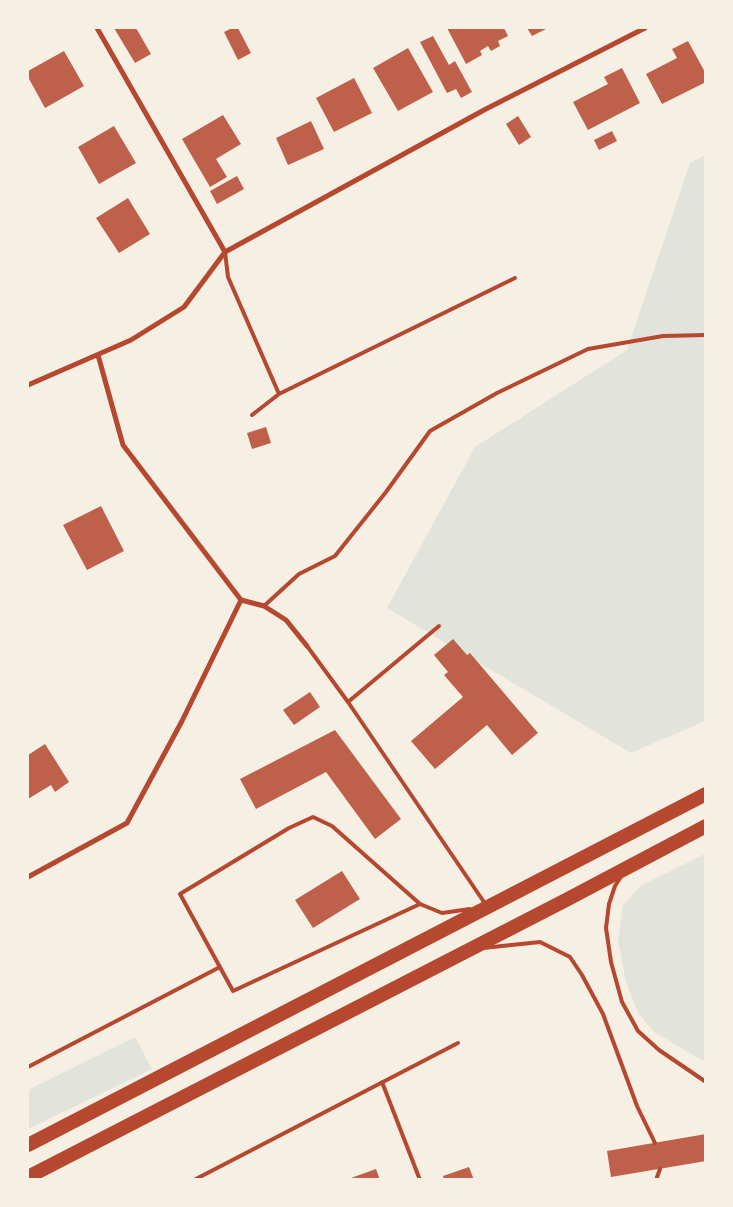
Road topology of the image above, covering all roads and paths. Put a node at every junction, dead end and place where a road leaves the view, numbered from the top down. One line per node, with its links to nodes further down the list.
1 (97, 28): 3 (street)
2 (645, 28): 3 (street)
3 (225, 252): 6 (street); 8 (lane)
4 (516, 278): 8 (lane)
5 (706, 335): 11 (lane)
6 (98, 355): 7 (street); 10 (street)
7 (28, 385)
8 (279, 394): 9 (lane)
9 (252, 415)
10 (241, 600): 11 (street); 18 (street)
11 (264, 606): 13 (street)
12 (439, 626): 14 (lane)
13 (307, 646): 14 (lane)
14 (348, 702): 20 (lane)
15 (706, 794): 20 (highway)
16 (706, 826): 17 (highway)
17 (628, 867): 21 (highway); 26 (lane)
18 (28, 877)
19 (420, 904): 20 (lane); 22 (lane); 22 (lane)
20 (488, 907): 28 (highway)
21 (468, 950): 27 (lane); 30 (highway)
22 (220, 967): 24 (lane)
23 (458, 1043): 25 (lane)
24 (28, 1067)
25 (382, 1082): 31 (lane); 32 (lane)
26 (706, 1082)
27 (655, 1143)
28 (28, 1145)
29 (660, 1169): 33 (lane)
30 (28, 1177)
31 (194, 1180)
32 (420, 1180)
33 (656, 1180)

